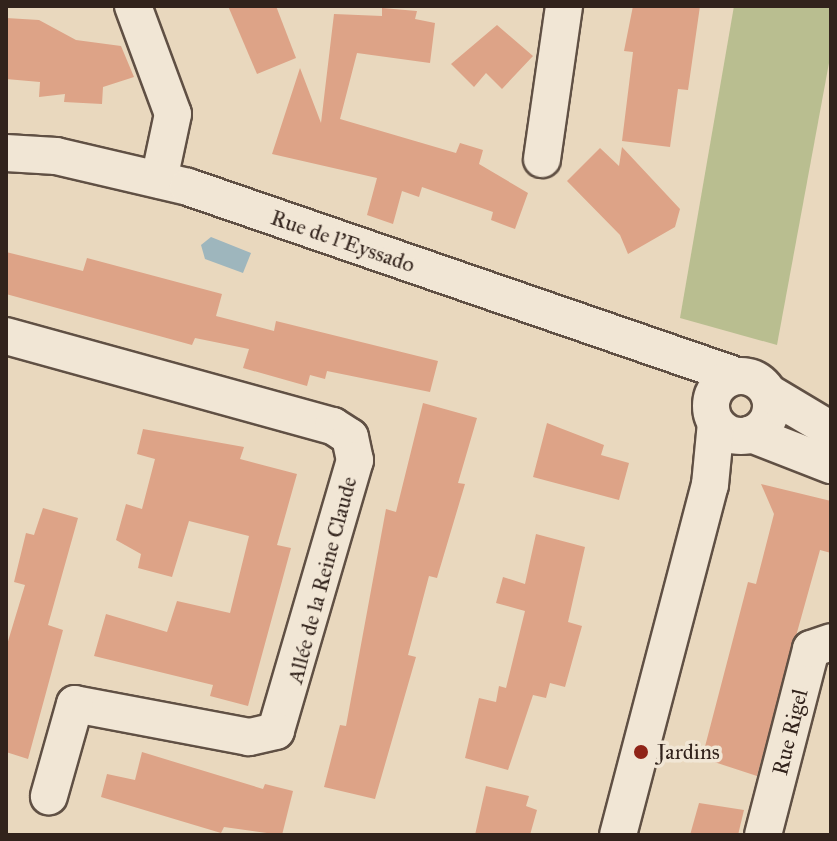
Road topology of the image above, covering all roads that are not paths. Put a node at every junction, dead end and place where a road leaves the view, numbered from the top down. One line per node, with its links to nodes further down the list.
1 (133, 6): 5 (street)
2 (564, 6): 4 (street)
3 (6, 153): 5 (street, Rue de l'Eyssado)
4 (542, 159)
5 (159, 180): 7 (street, Rue de l'Eyssado)
6 (6, 336): 11 (street, Allée de la Reine Claude)
7 (731, 413): 8 (street); 9 (street); 12 (street)
8 (831, 430)
9 (831, 465)
10 (831, 642): 13 (street, Rue Rigel)
11 (49, 796)
12 (618, 835)
13 (763, 835)

